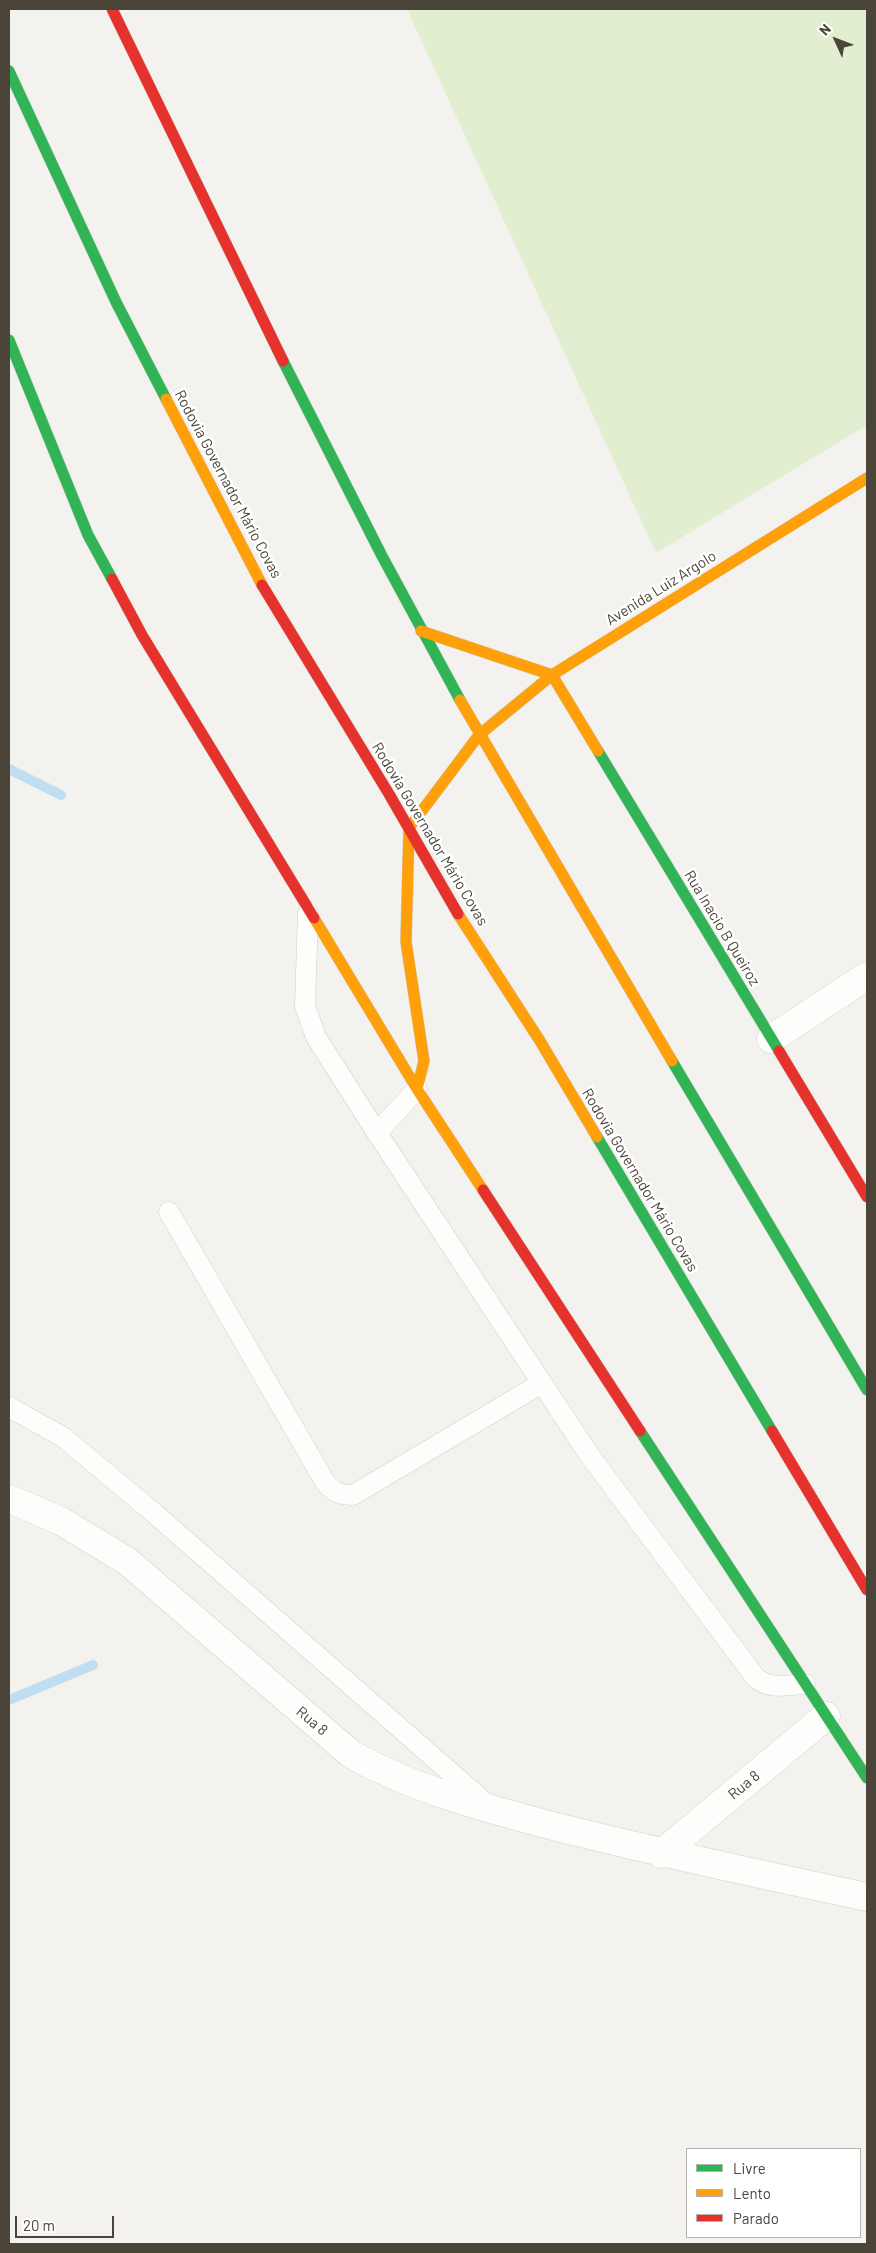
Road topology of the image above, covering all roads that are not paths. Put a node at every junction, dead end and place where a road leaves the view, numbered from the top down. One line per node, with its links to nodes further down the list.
1 (112, 9): 5 (main road)
2 (9, 71): 8 (main road, Rodovia Governador Mário Covas)
3 (9, 340): 9 (main road)
4 (867, 478): 6 (main road, Avenida Luiz Argolo)
5 (421, 631): 6 (main road); 7 (main road)
6 (552, 675): 7 (main road, Avenida Luiz Argolo); 11 (main road, Rua Inacio B Queiroz)
7 (478, 735): 8 (main road, Avenida Luiz Argolo); 17 (main road)
8 (409, 828): 12 (main road); 20 (main road, Rodovia Governador Mário Covas)
9 (308, 912): 12 (main road); 13 (lane)
10 (867, 976): 11 (street)
11 (771, 1039): 14 (main road, Rua Inacio B Queiroz)
12 (417, 1089): 13 (lane); 21 (main road)
13 (377, 1133): 16 (lane)
14 (867, 1197)
15 (169, 1212): 16 (lane)
16 (542, 1383): 21 (lane)
17 (867, 1390)
18 (9, 1407): 24 (lane)
19 (9, 1500): 24 (street, Rua 8)
20 (867, 1590)
21 (805, 1684): 22 (main road)
22 (826, 1716): 23 (main road); 25 (street, Rua 8)
23 (867, 1778)
24 (494, 1810): 25 (street, Rua 8)
25 (661, 1854): 26 (street, Rua 8)
26 (867, 1897)

